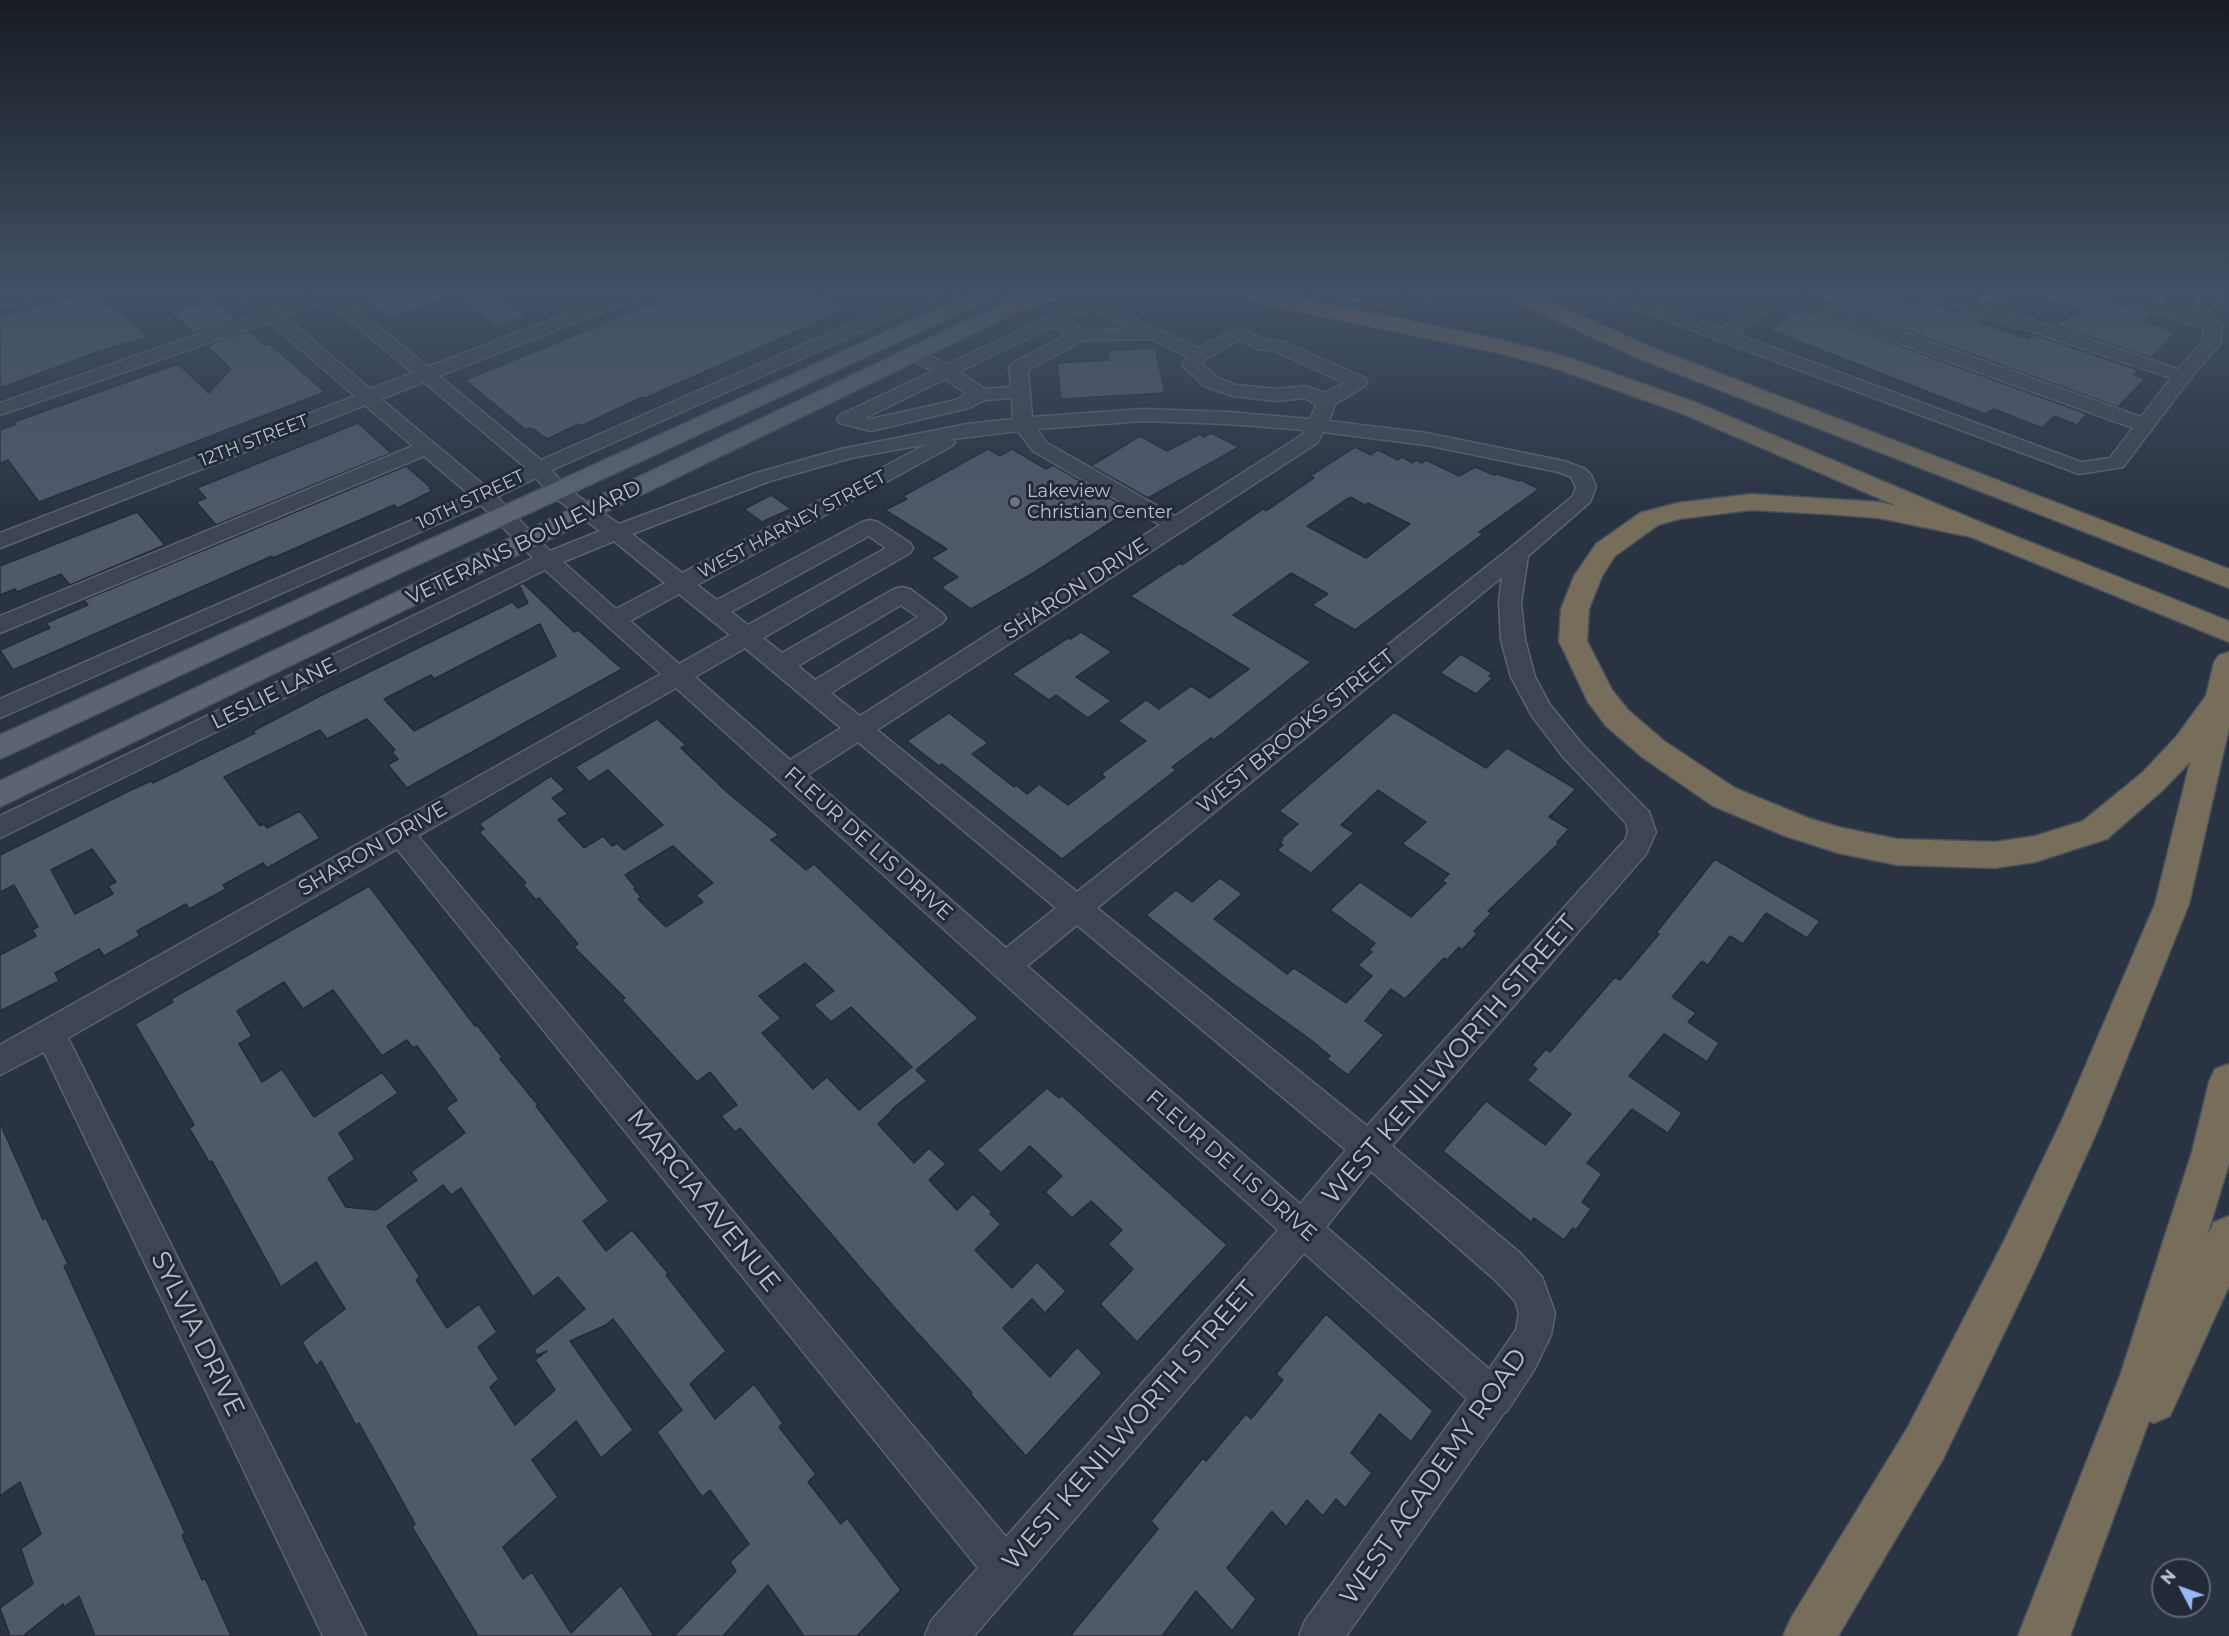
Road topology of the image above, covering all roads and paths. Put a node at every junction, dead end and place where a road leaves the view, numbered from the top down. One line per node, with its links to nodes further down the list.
1 (123, 366): 27 (street)
2 (329, 366): 25 (street, FLEUR DE LIS DRIVE)
3 (415, 366): 21 (street)
4 (446, 366): 21 (street, 12TH STREET)
5 (768, 366): 33 (street, 10TH STREET)
6 (827, 366): 34 (main road, VETERANS BOULEVARD)
7 (890, 366): 36 (main road, VETERANS BOULEVARD)
8 (936, 366): 20 (street)
9 (955, 366): 20 (street)
10 (1021, 366): 19 (street)
11 (1193, 366): 26 (street)
12 (1323, 366): 26 (street)
13 (1571, 366): 38 (highway)
14 (1679, 366): 43 (highway)
15 (1806, 366): 30 (street)
16 (1984, 366): 30 (street)
17 (2153, 366): 22 (street)
18 (2191, 366): 22 (street)
19 (1018, 368): 23 (street); 24 (street)
20 (945, 371): 24 (street); 24 (street)
21 (424, 375): 25 (street, 12TH STREET); 33 (street)
22 (2182, 376): 30 (street)
23 (1021, 392): 24 (street); 28 (street)
24 (977, 393)
25 (366, 398): 32 (street, FLEUR DE LIS DRIVE); 40 (street, 12TH STREET)
26 (1326, 401): 29 (street)
27 (0, 409)
28 (1023, 424): 29 (street); 31 (street); 37 (street)
29 (1318, 425): 37 (street, SHARON DRIVE); 42 (street, WEST BROOKS STREET)
30 (2144, 425)
31 (968, 430): 39 (street); 44 (street, WEST HARNEY STREET)
32 (425, 448): 35 (street, FLEUR DE LIS DRIVE); 47 (street)
33 (539, 468): 34 (street); 35 (street, 10TH STREET)
34 (558, 491): 35 (main road, VETERANS BOULEVARD); 36 (street)
35 (494, 506): 41 (street, FLEUR DE LIS DRIVE); 54 (street, 10TH STREET); 56 (main road, VETERANS BOULEVARD)
36 (588, 512): 39 (street); 41 (main road, VETERANS BOULEVARD)
37 (1175, 525): 55 (street, SHARON DRIVE)
38 (1978, 531): 48 (highway); 52 (highway)
39 (616, 532): 41 (street); 44 (street)
40 (0, 541)
41 (538, 550): 46 (street, FLEUR DE LIS DRIVE); 58 (main road, VETERANS BOULEVARD); 59 (street, LESLIE LANE)
42 (1517, 554): 61 (street, WEST BROOKS STREET); 66 (street, WEST KENILWORTH STREET)
43 (2229, 579)
44 (682, 585): 45 (street); 46 (street, WEST HARNEY STREET)
45 (715, 611): 49 (street); 49 (street, SHARON DRIVE)
46 (615, 619): 51 (street, FLEUR DE LIS DRIVE)
47 (0, 625)
48 (2229, 632)
49 (747, 637): 50 (street); 51 (street, SHARON DRIVE)
50 (781, 665): 53 (street); 53 (street)
51 (678, 676): 57 (street, FLEUR DE LIS DRIVE); 60 (street, SHARON DRIVE)
52 (2226, 678): 74 (highway)
53 (814, 692): 55 (street)
54 (0, 709)
55 (859, 729): 57 (street, SHARON DRIVE); 61 (street)
56 (0, 748)
57 (789, 774): 62 (street, FLEUR DE LIS DRIVE)
58 (0, 795)
59 (0, 828)
60 (400, 833): 63 (street, SHARON DRIVE); 70 (street, MARCIA AVENUE)
61 (1076, 909): 62 (street, WEST BROOKS STREET); 66 (street)
62 (1005, 966): 67 (street, FLEUR DE LIS DRIVE)
63 (50, 1033): 64 (street, SHARON DRIVE); 71 (street, SYLVIA DRIVE)
64 (0, 1061)
65 (2229, 1082): 75 (highway)
66 (1369, 1148): 67 (street, WEST KENILWORTH STREET); 69 (street, WEST ACADEMY ROAD)
67 (1302, 1229): 69 (street, FLEUR DE LIS DRIVE); 70 (street, WEST KENILWORTH STREET)
68 (2229, 1237): 75 (highway)
69 (1494, 1398): 73 (street, WEST ACADEMY ROAD)
70 (1005, 1568): 72 (street, WEST KENILWORTH STREET)
71 (345, 1636)
72 (945, 1636)
73 (1320, 1636)
74 (1809, 1636)
75 (2044, 1636)

